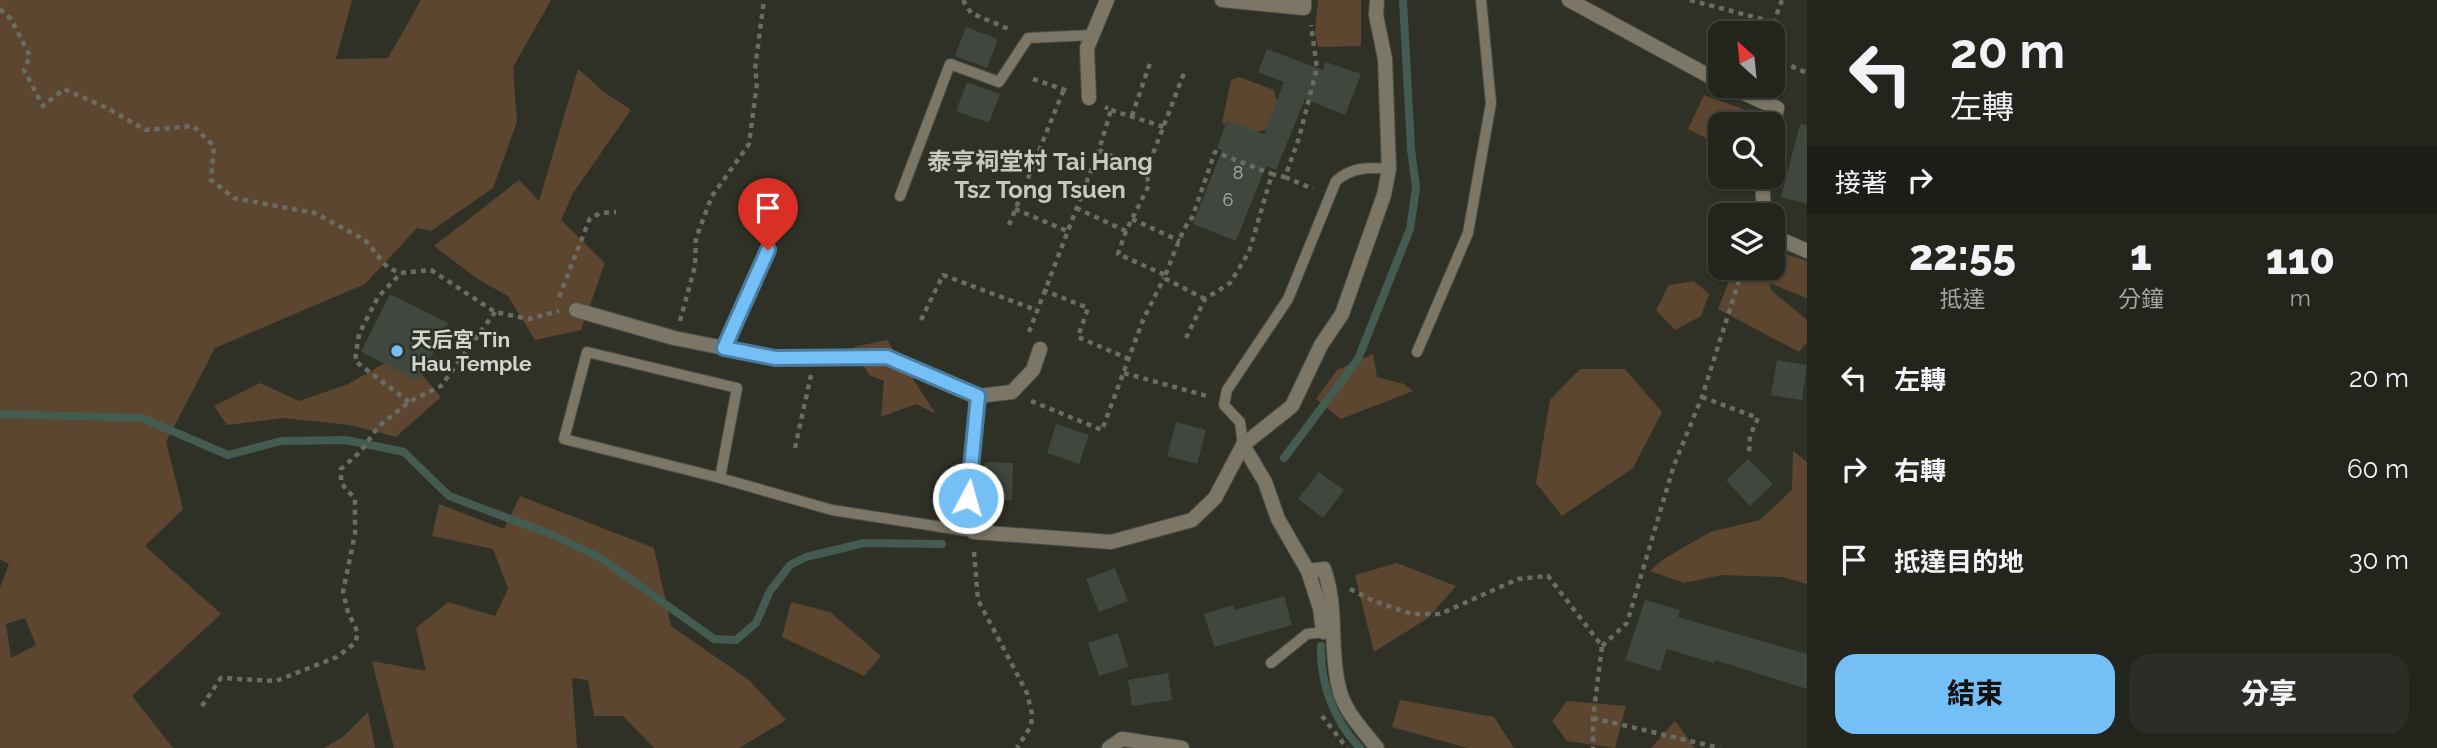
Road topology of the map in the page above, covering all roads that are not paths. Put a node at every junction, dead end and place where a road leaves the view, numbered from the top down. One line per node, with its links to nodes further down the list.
1 (1107, 0): 7 (street)
2 (1222, 0): 6 (street)
3 (1377, 0): 12 (street)
4 (1481, 0): 20 (lane)
5 (1569, 0): 8 (street)
6 (1304, 4)
7 (1093, 35): 9 (street); 13 (lane)
8 (1708, 75)
9 (1089, 98)
10 (1755, 98): 11 (street)
11 (1776, 112)
12 (1389, 169): 22 (street); 22 (lane)
13 (900, 196)
14 (1785, 241): 16 (street)
15 (768, 250): 18 (lane)
16 (1807, 251)
17 (576, 310): 18 (street)
18 (724, 348): 21 (street)
19 (1040, 349): 21 (street)
20 (1417, 352)
21 (978, 396): 24 (street)
22 (1243, 445): 24 (street); 25 (street)
23 (720, 478): 23 (lane); 24 (lane)
24 (974, 532)
25 (1308, 571): 26 (street); 30 (street)
26 (1323, 632): 27 (lane)
27 (1271, 663)
28 (1109, 748): 29 (street)
29 (1182, 748)
30 (1377, 748)

